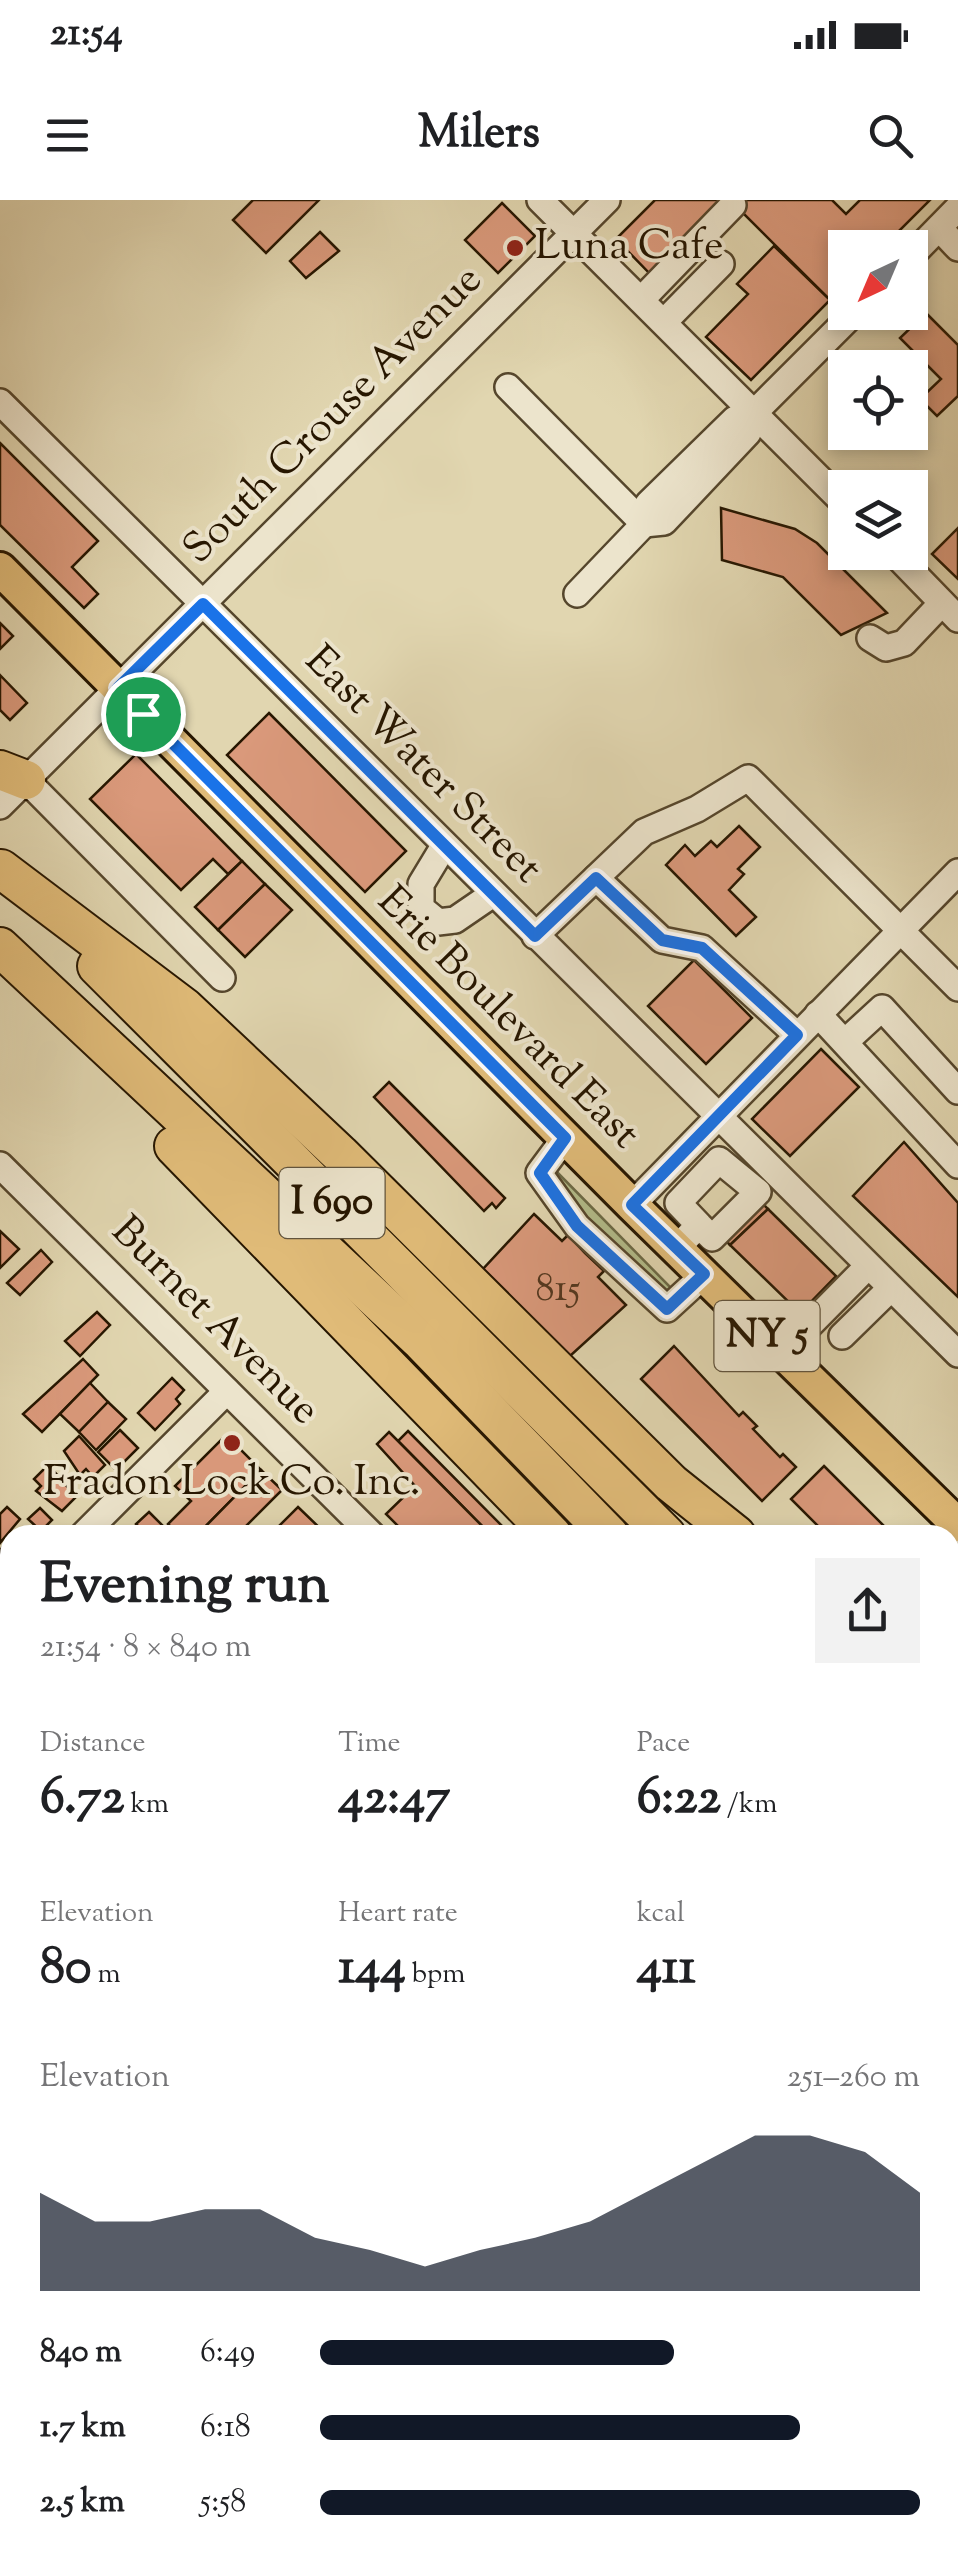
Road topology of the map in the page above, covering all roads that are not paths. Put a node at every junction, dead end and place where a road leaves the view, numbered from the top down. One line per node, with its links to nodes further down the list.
1 (540, 200): 6 (street)
2 (607, 200): 6 (street, South Crouse Avenue)
3 (733, 205): 10 (street)
4 (958, 208): 5 (street)
5 (938, 228): 7 (street); 8 (street)
6 (574, 234): 10 (street); 21 (street, South Crouse Avenue)
7 (928, 238)
8 (958, 248)
9 (721, 264): 11 (street)
10 (642, 300): 11 (street)
11 (664, 322): 15 (street)
12 (836, 330): 15 (street)
13 (508, 388): 17 (street)
14 (0, 402): 21 (street, East Water Street)
15 (755, 412): 16 (street); 17 (street)
16 (828, 487)
17 (644, 524): 20 (street)
18 (0, 569): 24 (main road, Erie Boulevard East / NY 5)
19 (910, 570): 22 (street)
20 (577, 594)
21 (203, 604): 24 (street, South Crouse Avenue); 26 (street, East Water Street)
22 (950, 611): 23 (street)
23 (870, 638)
24 (118, 688): 25 (street, South Crouse Avenue); 42 (main road, Erie Boulevard East / NY 5)
25 (6, 777): 35 (street)
26 (444, 846): 30 (street, East Water Street); 30 (street)
27 (0, 868): 55 (highway, I 690); 62 (highway)
28 (958, 872): 31 (street)
29 (596, 878): 31 (street); 32 (street); 38 (street)
30 (493, 894): 32 (street, East Water Street)
31 (900, 930): 36 (street); 37 (street)
32 (535, 936): 41 (street, East Water Street)
33 (0, 946): 59 (highway)
34 (0, 956): 58 (highway, I 690)
35 (222, 978)
36 (958, 988)
37 (818, 1014): 38 (street); 39 (street)
38 (797, 1035): 41 (street)
39 (845, 1042): 40 (street); 44 (street)
40 (958, 1091)
41 (717, 1116): 45 (street, East Water Street); 46 (street)
42 (565, 1138): 46 (main road, Erie Boulevard East / NY 5); 49 (street)
43 (0, 1165): 54 (street, Burnet Avenue)
44 (958, 1165)
45 (757, 1174): 47 (street); 47 (street); 48 (street, East Water Street)
46 (632, 1205): 47 (main road, Erie Boulevard East / NY 5)
47 (688, 1236): 49 (main road, Erie Boulevard East / NY 5)
48 (868, 1266): 50 (street, East Water Street); 52 (street)
49 (704, 1274): 52 (main road, Erie Boulevard East / NY 5)
50 (891, 1288): 51 (street); 53 (street, East Water Street)
51 (842, 1336)
52 (783, 1352): 63 (main road, Erie Boulevard East / NY 5)
53 (958, 1354)
54 (227, 1391): 56 (street); 57 (street, Burnet Avenue)
55 (572, 1440): 60 (highway, I 690); 61 (street)
56 (94, 1525)
57 (362, 1525)
58 (542, 1525)
59 (598, 1525)
60 (656, 1525)
61 (703, 1525)
62 (706, 1525)
63 (958, 1525)

